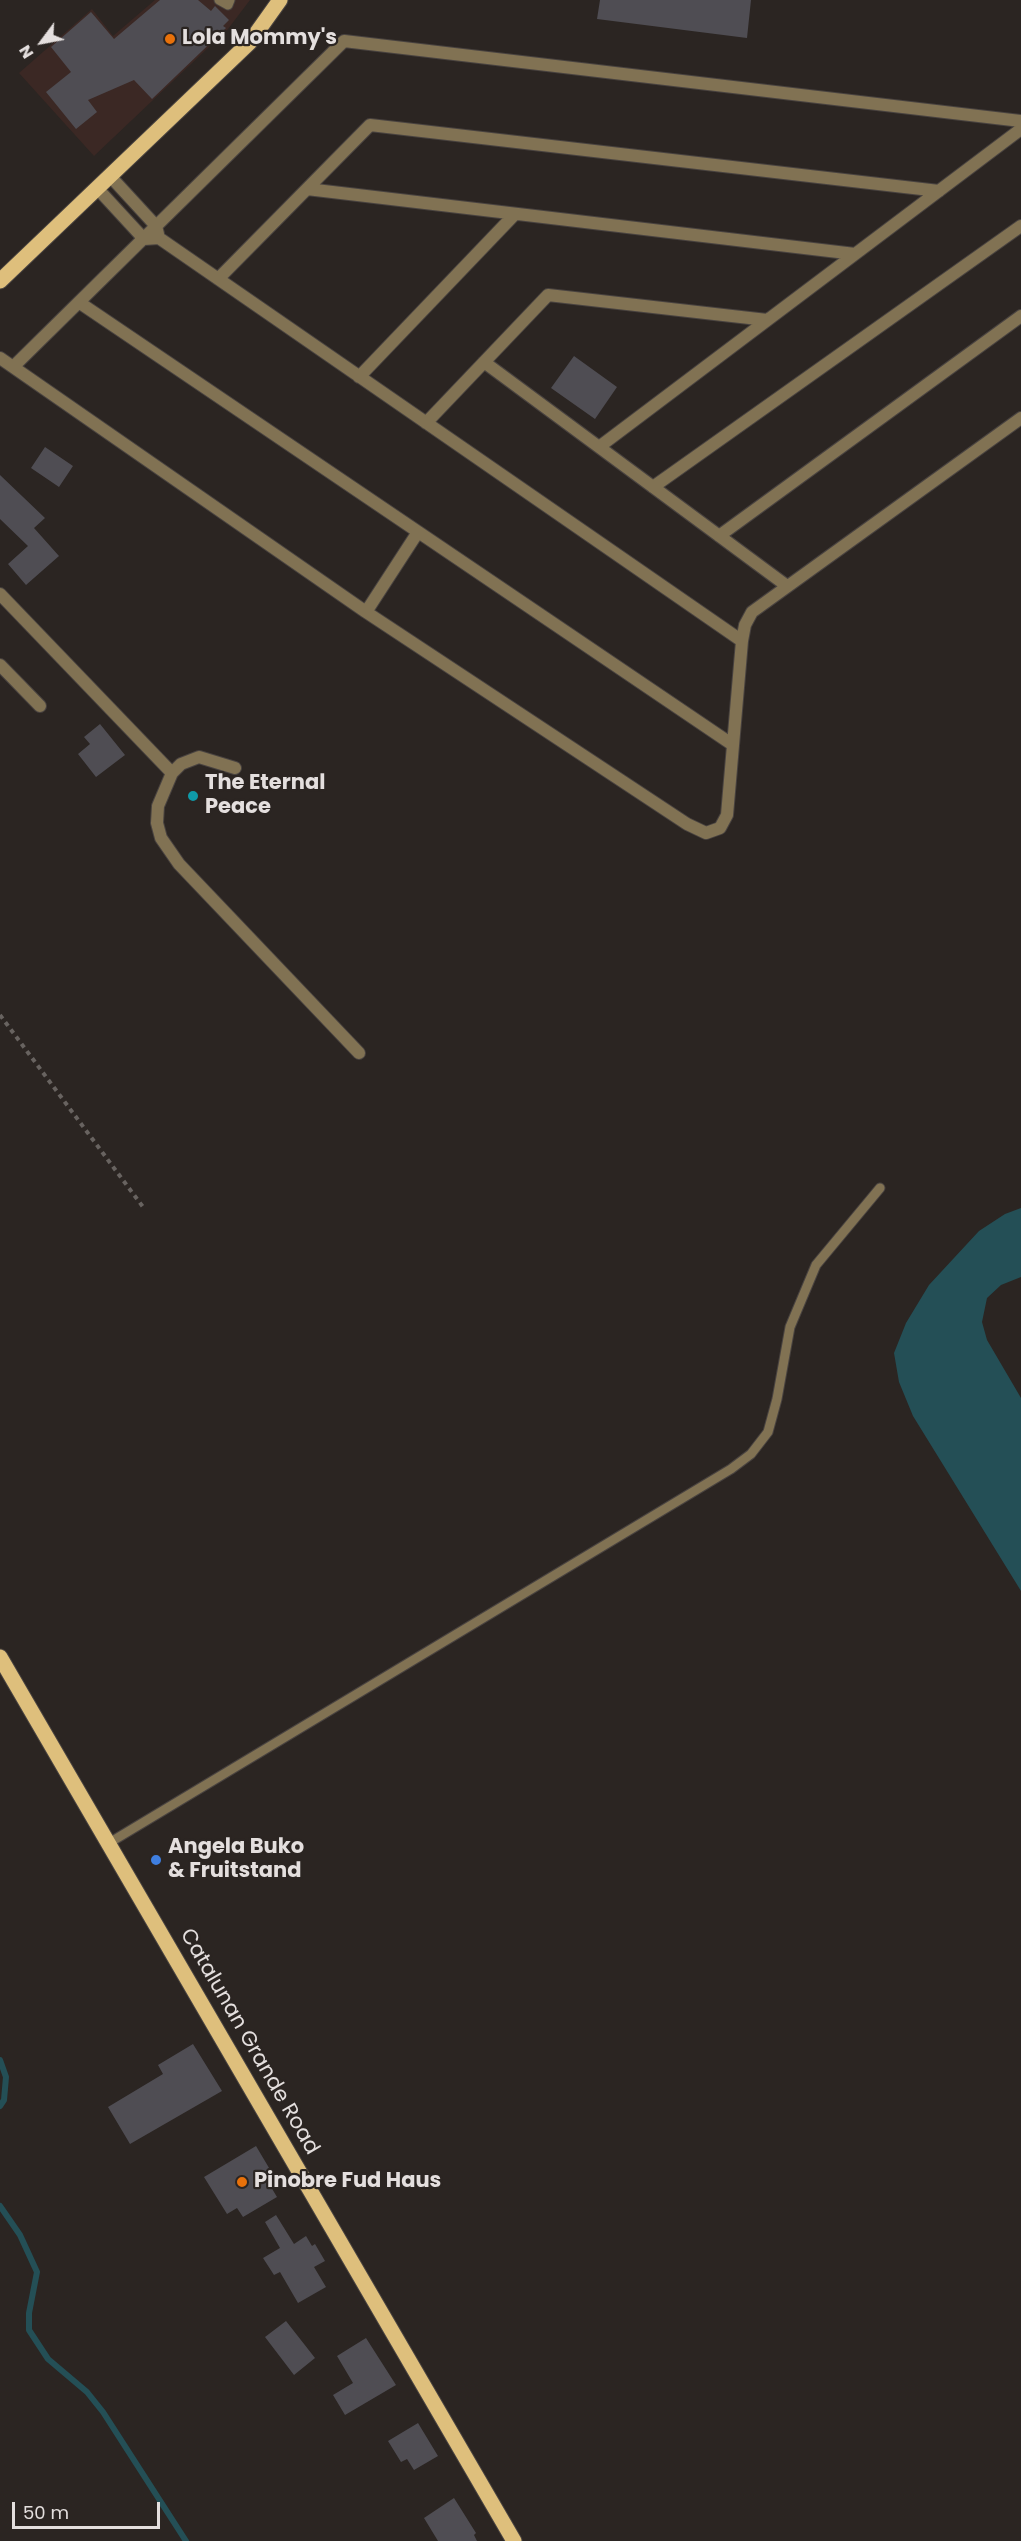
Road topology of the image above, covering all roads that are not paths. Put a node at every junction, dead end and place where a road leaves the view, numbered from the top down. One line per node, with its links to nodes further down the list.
1 (219, 0): 2 (lane)
2 (230, 0)
3 (279, 0): 6 (main road)
4 (1021, 121): 12 (street)
5 (1021, 129): 9 (street)
6 (110, 176): 7 (main road); 12 (street)
7 (97, 188): 13 (street); 16 (main road)
8 (307, 189): 9 (street); 10 (street); 15 (street)
9 (939, 191): 14 (street)
10 (514, 214): 14 (street); 23 (street)
11 (1021, 226): 27 (street)
12 (158, 232): 13 (street); 15 (street)
13 (144, 239): 17 (street)
14 (855, 254): 19 (street)
15 (218, 279): 23 (street)
16 (0, 281)
17 (80, 303): 22 (street); 28 (street)
18 (1021, 316): 29 (street)
19 (767, 320): 21 (street); 26 (street)
20 (0, 358): 22 (street)
21 (484, 362): 25 (street); 26 (street)
22 (13, 367): 32 (street)
23 (359, 377): 25 (street)
24 (1021, 418): 30 (street)
25 (426, 423): 33 (street)
26 (599, 447): 27 (street)
27 (653, 487): 29 (street)
28 (418, 532): 32 (street); 36 (street)
29 (719, 536): 30 (street)
30 (787, 586): 33 (street)
31 (0, 594): 38 (street)
32 (366, 612): 36 (street)
33 (742, 641): 36 (street)
34 (0, 665): 35 (street)
35 (40, 706)
36 (733, 745)
37 (235, 768): 38 (street)
38 (172, 773): 39 (street)
39 (359, 1053)
40 (880, 1188): 42 (lane)
41 (0, 1657): 42 (main road, Catalunan Grande Road)
42 (109, 1843): 43 (main road, Catalunan Grande Road)
43 (514, 2541)

